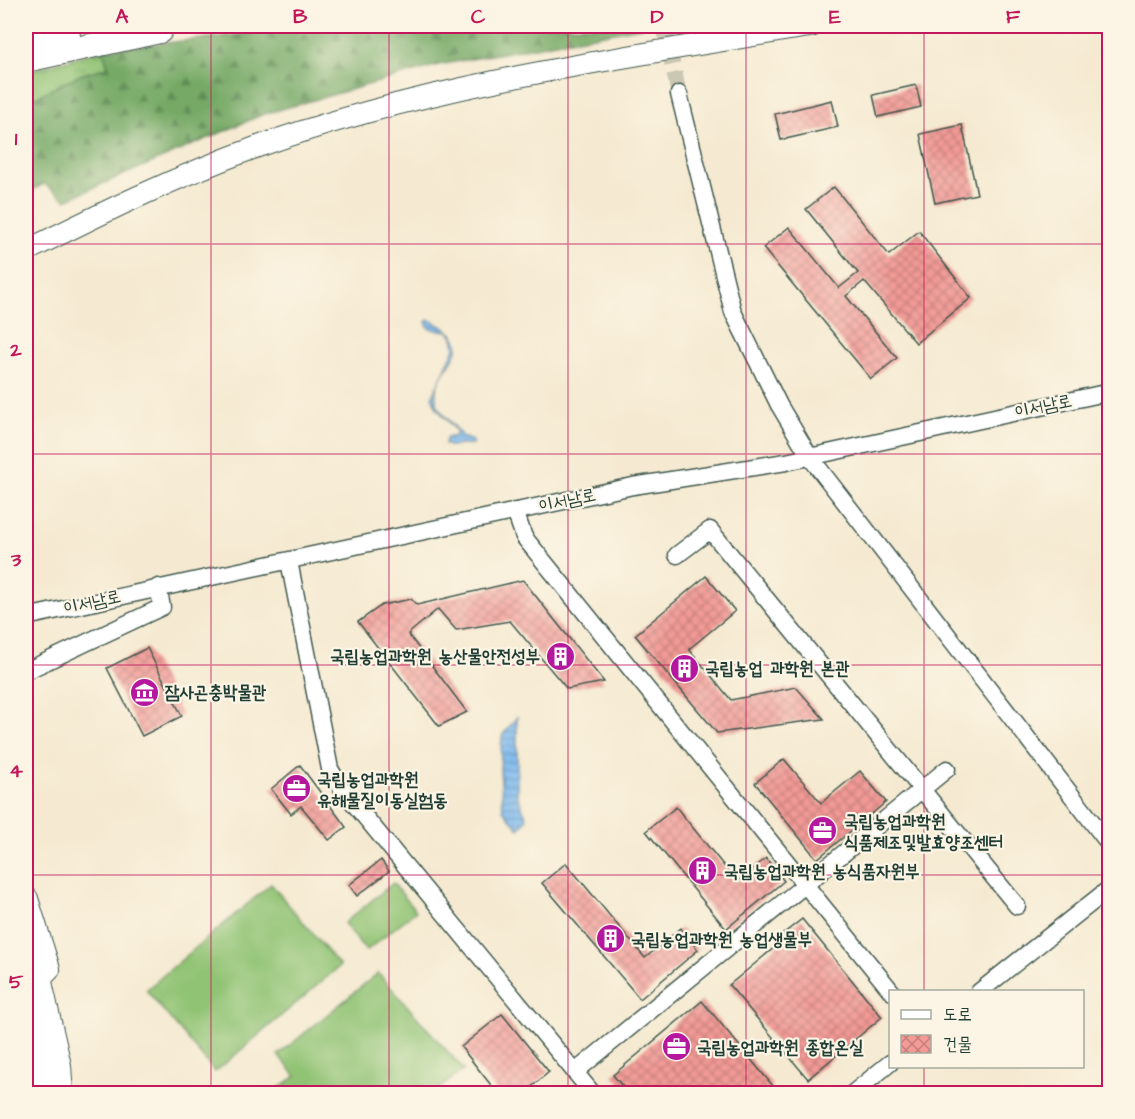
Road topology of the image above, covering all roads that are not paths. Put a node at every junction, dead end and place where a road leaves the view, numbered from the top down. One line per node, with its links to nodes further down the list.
1 (144, 26): 4 (highway)
2 (160, 26): 5 (highway)
3 (812, 26): 7 (main road)
4 (26, 42)
5 (26, 60)
6 (679, 94): 9 (lane)
7 (26, 251)
8 (1110, 392): 9 (lane, 이서남로)
9 (810, 457): 10 (lane, 이서남로); 18 (lane)
10 (515, 511): 12 (lane, 이서남로); 19 (lane)
11 (677, 555): 17 (lane)
12 (289, 561): 13 (lane, 이서남로); 29 (lane)
13 (158, 587): 14 (lane, 이서남로); 15 (lane)
14 (26, 617)
15 (26, 671)
16 (947, 769): 17 (lane)
17 (922, 789): 19 (lane); 22 (lane)
18 (1110, 845)
19 (805, 885): 25 (lane); 29 (lane)
20 (1110, 888): 26 (lane)
21 (26, 900): 24 (highway)
22 (1017, 906)
23 (26, 928): 24 (highway)
24 (33, 966): 31 (highway)
25 (890, 990)
26 (982, 990)
27 (26, 1021): 30 (highway)
28 (889, 1065): 33 (lane)
29 (575, 1072): 32 (lane)
30 (40, 1094)
31 (61, 1094)
32 (593, 1094)
33 (852, 1094)

